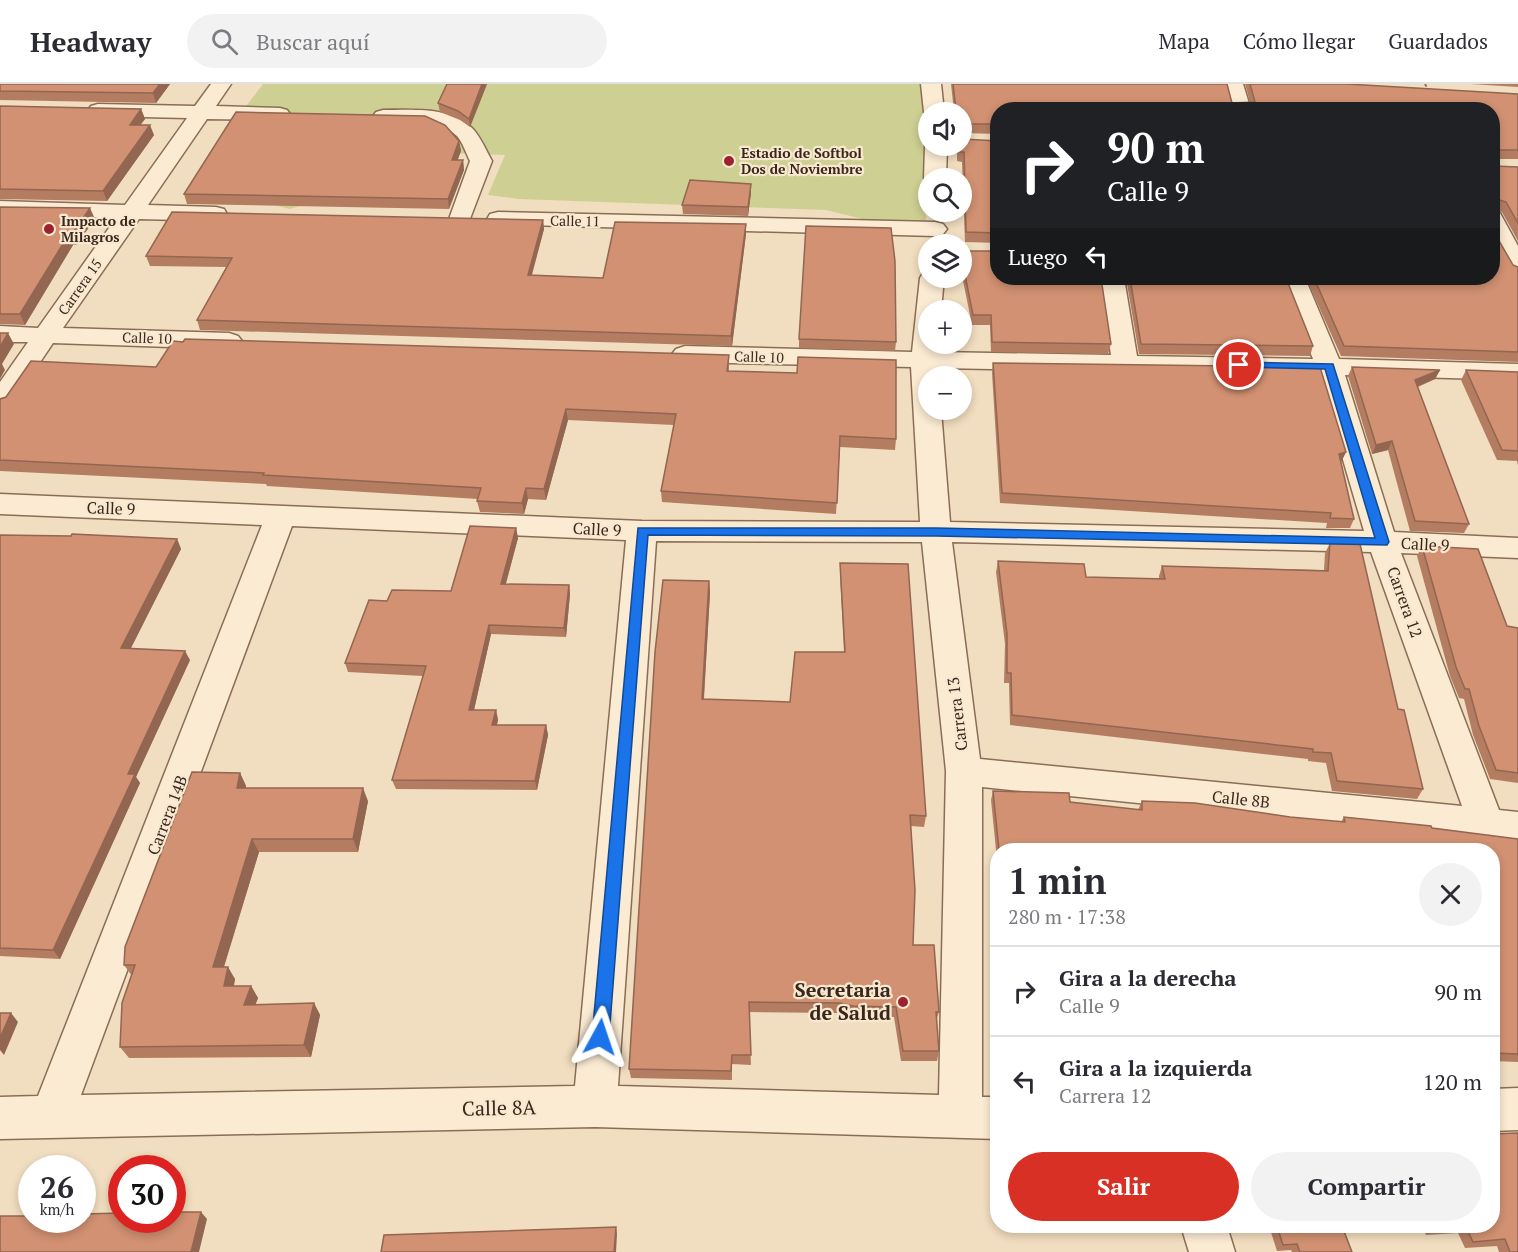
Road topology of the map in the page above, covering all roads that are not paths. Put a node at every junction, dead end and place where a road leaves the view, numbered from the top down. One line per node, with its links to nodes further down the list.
1 (221, 84): 7 (street, Carrera 15)
2 (931, 84): 4 (street)
3 (1233, 84): 5 (street)
4 (933, 102)
5 (1239, 102)
6 (83, 110): 7 (street)
7 (201, 112): 8 (street); 11 (street, Carrera 15)
8 (297, 114)
9 (368, 116): 14 (street)
10 (0, 208): 11 (street)
11 (132, 212): 12 (street); 23 (street, Carrera 15)
12 (237, 214)
13 (436, 218): 14 (street, Calle 11)
14 (460, 219): 15 (street, Calle 11)
15 (935, 228)
16 (1500, 234): 17 (street)
17 (1518, 269)
18 (1500, 273): 19 (street)
19 (1518, 274)
20 (1113, 285): 28 (street)
21 (1296, 285): 29 (street, Carrera 12)
22 (0, 334): 23 (street, Calle 10)
23 (46, 335): 24 (street, Calle 10); 31 (street, Carrera 15)
24 (248, 341)
25 (663, 354): 27 (street, Calle 10)
26 (925, 354): 27 (street, Carrera 13)
27 (924, 362): 28 (street, Calle 10); 35 (street, Carrera 13)
28 (1125, 363): 29 (street, Calle 10)
29 (1329, 366): 30 (street, Calle 10); 36 (street, Carrera 12)
30 (1518, 372)
31 (0, 401)
32 (0, 504): 33 (street, Calle 9)
33 (281, 515): 34 (street, Calle 9); 43 (street, Carrera 14B)
34 (642, 531): 35 (street, Calle 9); 40 (street)
35 (936, 532): 36 (street, Calle 9); 38 (street, Carrera 13)
36 (1382, 542): 37 (street, Calle 9); 39 (street, Carrera 12)
37 (1518, 548)
38 (964, 771): 39 (street, Calle 8B); 45 (street, Carrera 13)
39 (1502, 825)
40 (595, 1106): 43 (street, Calle 8A); 45 (street, Calle 8A)
41 (1518, 1108): 42 (street)
42 (1500, 1109)
43 (52, 1115): 44 (street, Calle 8A)
44 (0, 1118)
45 (979, 1118)
46 (1206, 1233): 47 (street)
47 (1212, 1252)

